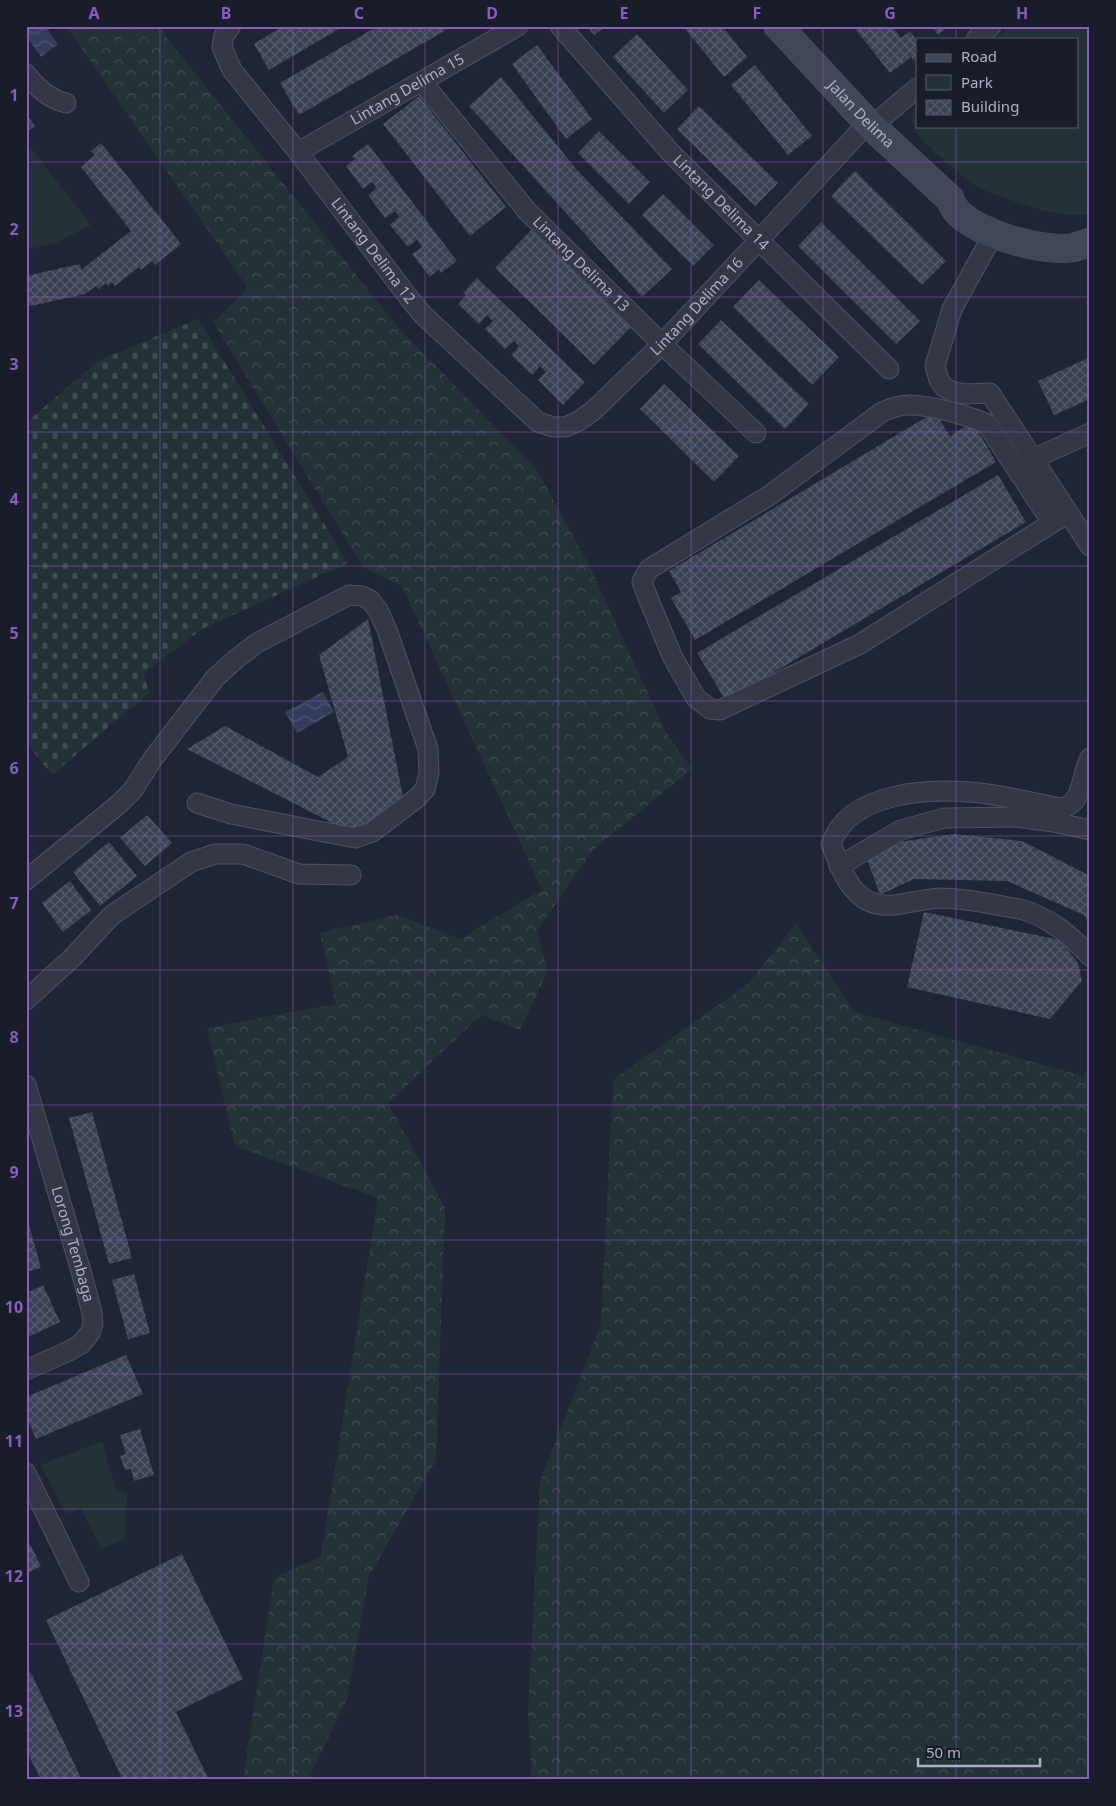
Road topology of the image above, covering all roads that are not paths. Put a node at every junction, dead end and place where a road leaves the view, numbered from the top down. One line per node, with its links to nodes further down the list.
1 (230, 26): 12 (street, Lintang Delima 12)
2 (518, 26): 8 (street, Lintang Delima 15)
3 (560, 26): 15 (street, Lintang Delima 14)
4 (778, 26): 11 (street, Jalan Delima)
5 (991, 26): 6 (street)
6 (977, 38)
7 (26, 74): 10 (street)
8 (422, 82): 12 (street, Lintang Delima 15); 17 (street, Lintang Delima 13)
9 (916, 89): 11 (street, Lintang Delima 16)
10 (66, 103)
11 (870, 125): 13 (street, Jalan Delima); 15 (street, Lintang Delima 16)
12 (298, 152): 19 (street, Lintang Delima 12)
13 (950, 199): 14 (street, Jalan Delima); 16 (street, Jalan Delima)
14 (994, 233): 16 (street, Jalan Delima); 22 (street)
15 (760, 239): 17 (street, Lintang Delima 16); 18 (street, Lintang Delima 14)
16 (1090, 240)
17 (662, 344): 19 (street, Lintang Delima 16); 20 (street, Lintang Delima 13)
18 (889, 369)
19 (553, 427)
20 (756, 432)
21 (1090, 433): 22 (street)
22 (1033, 459): 23 (street)
23 (1060, 518): 23 (street); 24 (street)
24 (1090, 546)
25 (1090, 758): 28 (street)
26 (197, 803): 30 (street)
27 (1090, 830): 28 (street)
28 (839, 866): 31 (street)
29 (351, 875): 32 (street)
30 (26, 880)
31 (1090, 956)
32 (26, 1000)
33 (26, 1085): 34 (street, Lorong Tembaga)
34 (26, 1370)
35 (26, 1473): 36 (street)
36 (79, 1582)

